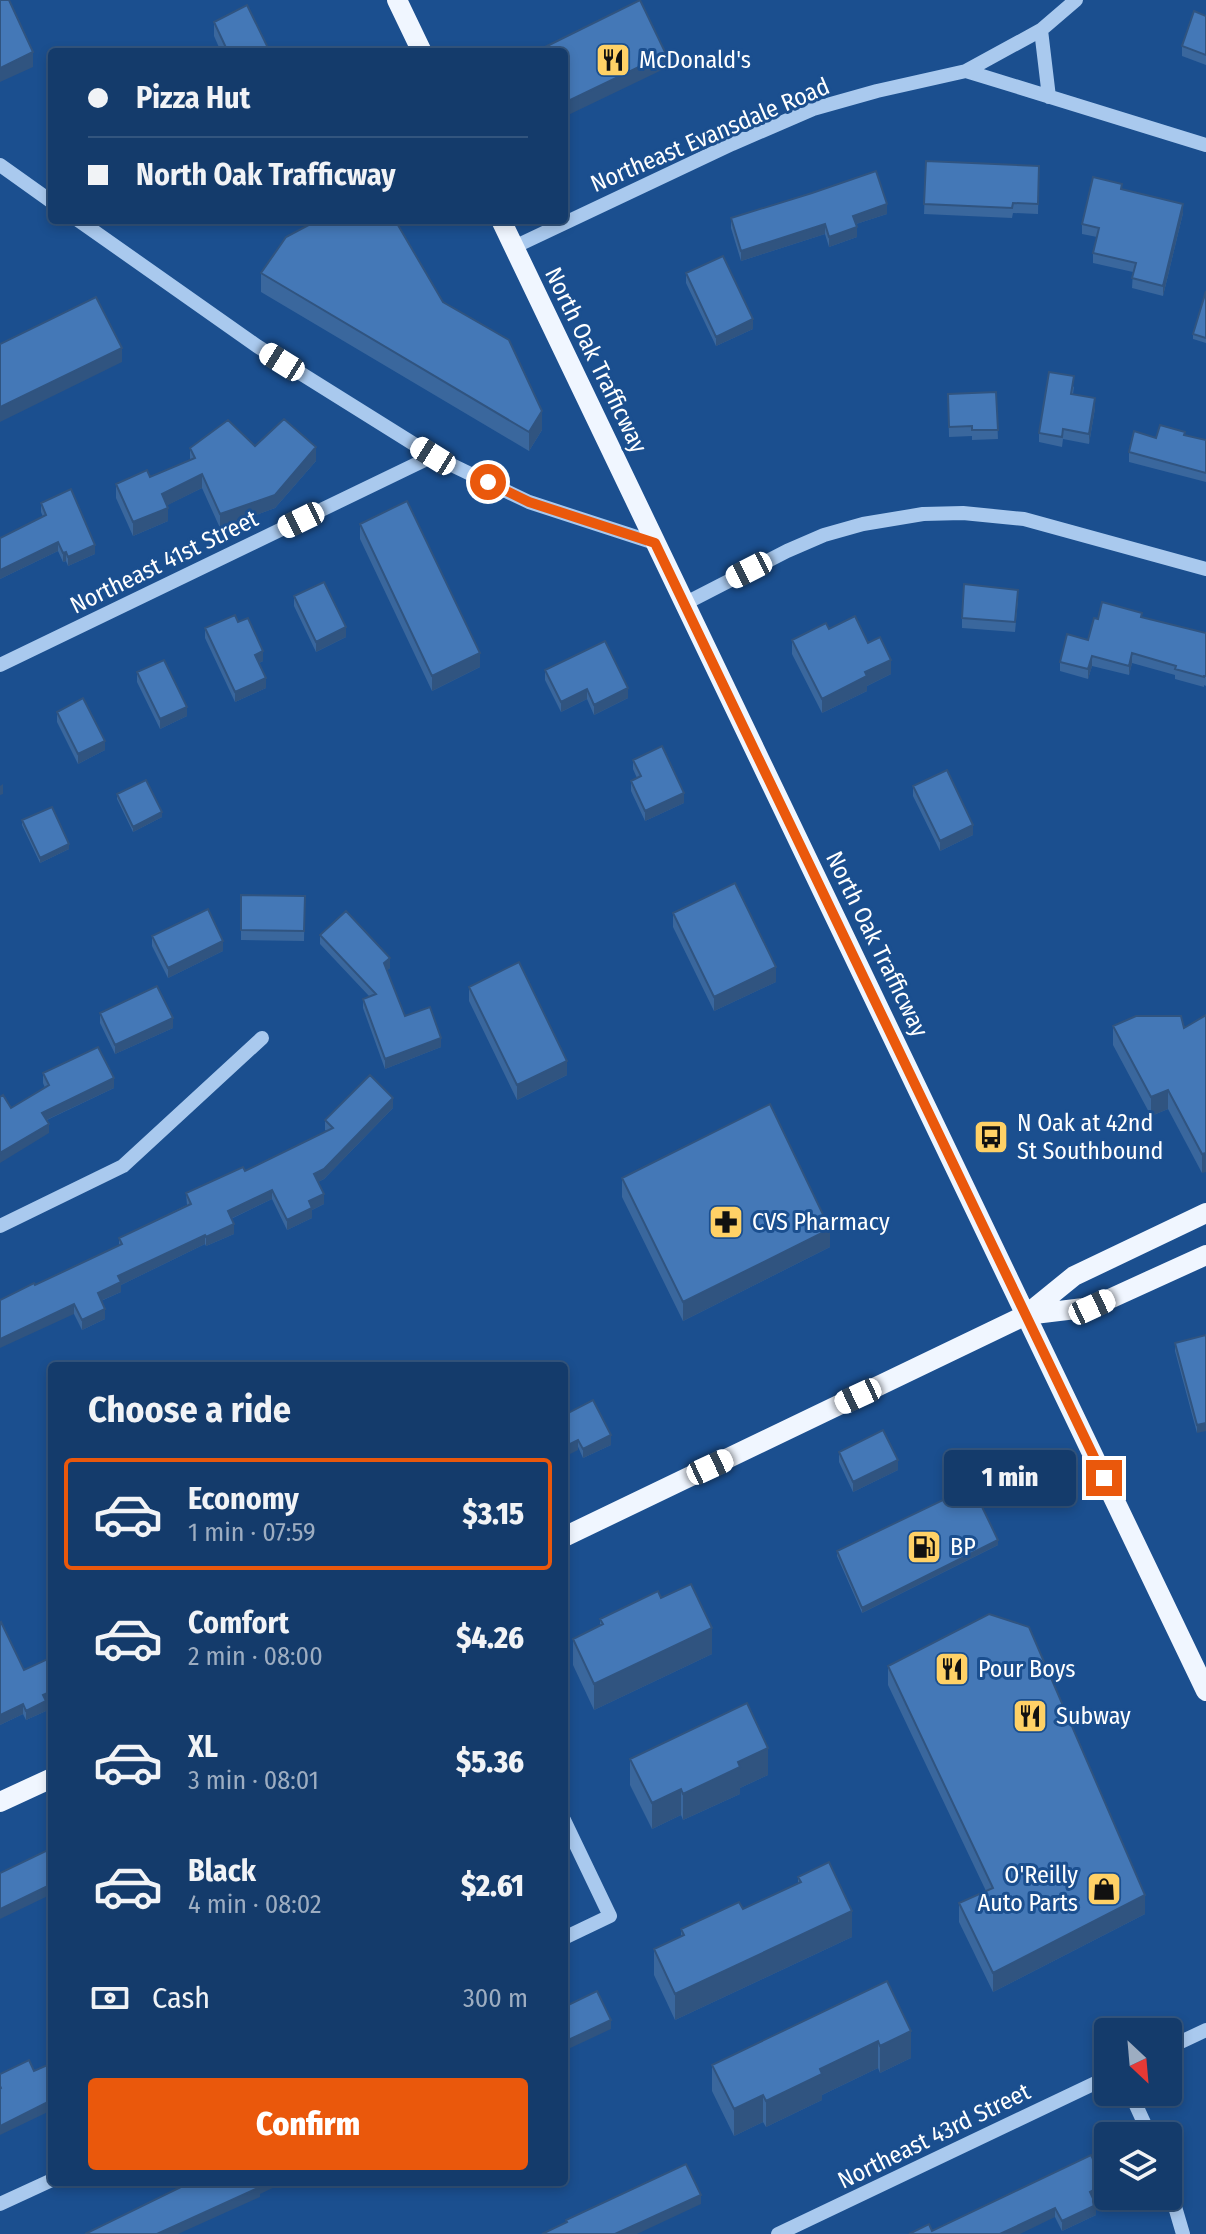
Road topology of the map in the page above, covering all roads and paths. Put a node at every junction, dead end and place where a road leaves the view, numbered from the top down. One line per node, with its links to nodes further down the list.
1 (397, 0): 4 (main road)
2 (1076, 0): 3 (street)
3 (1041, 30): 5 (street); 6 (street)
4 (420, 48)
5 (966, 71): 6 (street); 10 (street, Northeast Evansdale Road)
6 (1049, 97): 7 (street)
7 (1206, 145)
8 (0, 165): 9 (street)
9 (48, 199)
10 (568, 221)
11 (84, 224): 15 (street)
12 (503, 224): 14 (main road, North Oak Trafficway)
13 (563, 224): 14 (street, Northeast Evansdale Road)
14 (514, 247): 16 (main road, North Oak Trafficway)
15 (433, 456): 16 (street); 19 (street, Northeast 41st Street)
16 (655, 543): 18 (main road, North Oak Trafficway)
17 (1206, 569): 18 (street)
18 (684, 604): 24 (main road, North Oak Trafficway)
19 (0, 665)
20 (262, 1038): 22 (street)
21 (1206, 1213): 24 (main road)
22 (0, 1226)
23 (1206, 1255): 24 (main road)
24 (1026, 1315): 25 (main road); 26 (main road, North Oak Trafficway)
25 (568, 1535)
26 (1206, 1691)
27 (48, 1780): 28 (main road)
28 (0, 1802)
29 (568, 1828): 30 (street)
30 (568, 1936)
31 (1206, 2030): 32 (street)
32 (1182, 2041)
33 (1094, 2084): 37 (street, Northeast 43rd Street)
34 (48, 2182): 35 (street)
35 (0, 2204)
36 (1176, 2210): 38 (street)
37 (778, 2234)
38 (1183, 2234)

